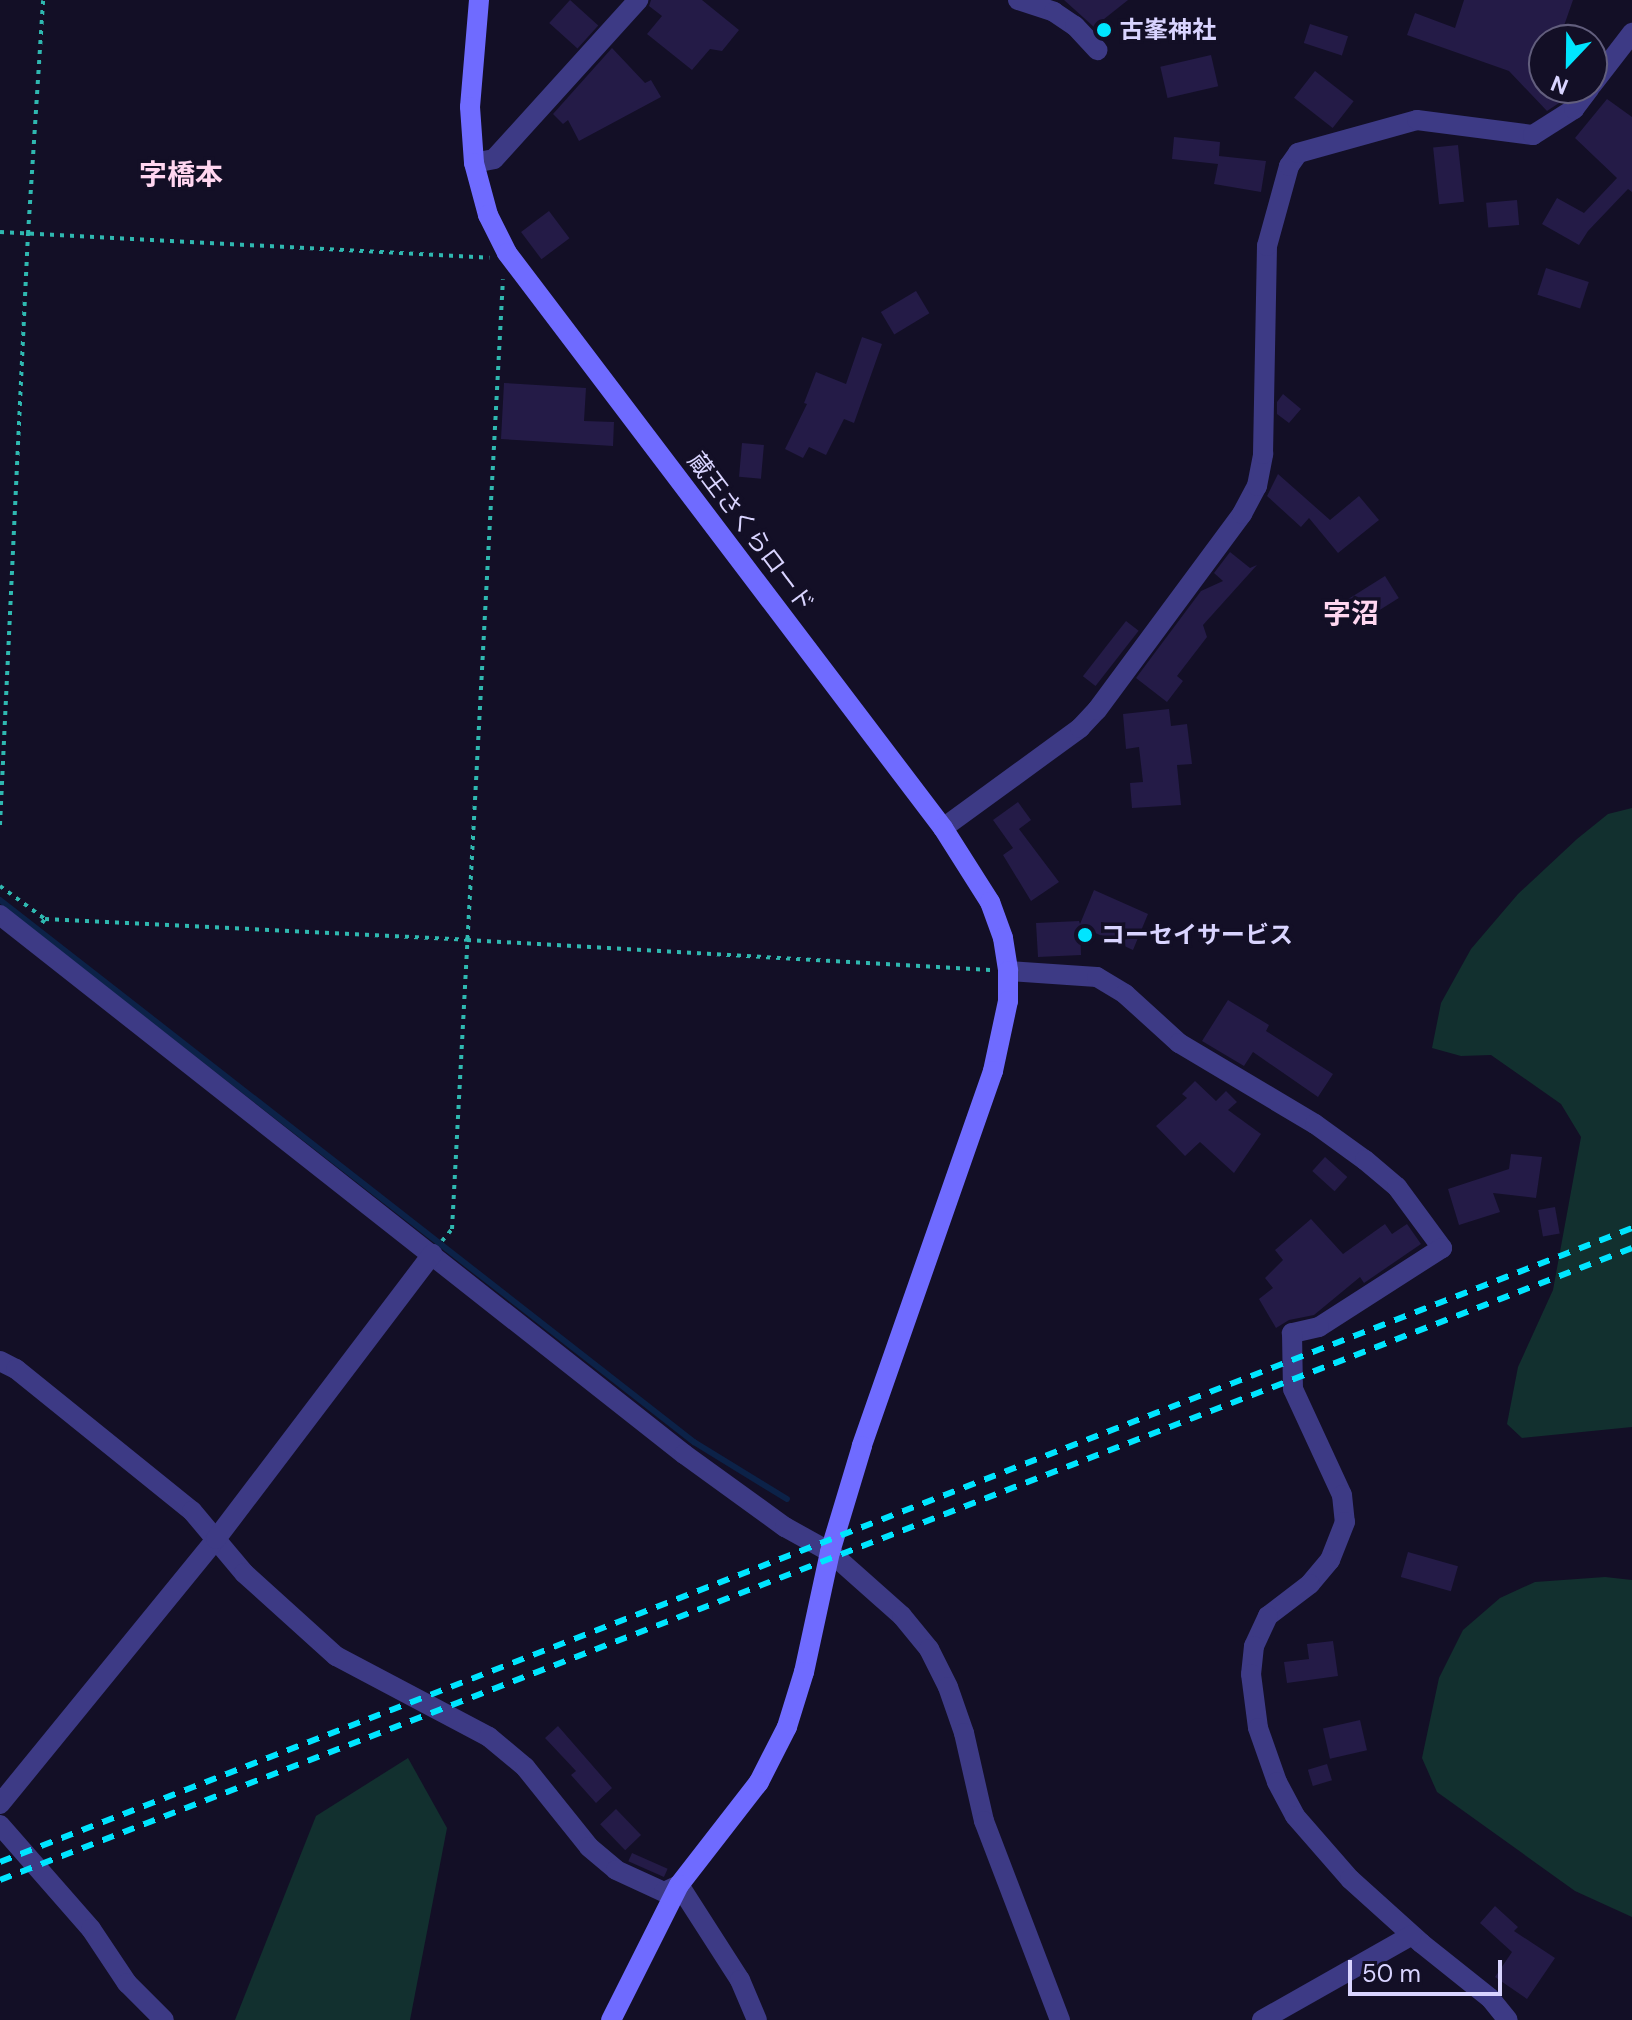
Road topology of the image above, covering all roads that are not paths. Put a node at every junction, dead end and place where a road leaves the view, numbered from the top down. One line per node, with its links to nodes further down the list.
1 (479, 0): 8 (street, 蔵王さくらロード)
2 (638, 0): 8 (street)
3 (1018, 0): 5 (street)
4 (1632, 33): 6 (street)
5 (1097, 50)
6 (1608, 65)
7 (1578, 104): 9 (street)
8 (474, 163): 9 (street, 蔵王さくらロード)
9 (943, 828): 11 (street, 蔵王さくらロード)
10 (0, 915): 12 (street)
11 (1008, 971): 15 (street, 蔵王さくらロード); 19 (street)
12 (432, 1254): 14 (street); 15 (street)
13 (0, 1361): 14 (street)
14 (216, 1539): 16 (street); 18 (street)
15 (830, 1552): 18 (street, 蔵王さくらロード); 23 (street)
16 (0, 1804)
17 (0, 1825): 20 (street)
18 (679, 1885): 21 (street, 蔵王さくらロード); 22 (street)
19 (1412, 1935): 24 (street); 25 (street)
20 (164, 2020)
21 (611, 2020)
22 (757, 2020)
23 (1060, 2020)
24 (1262, 2020)
25 (1508, 2020)

